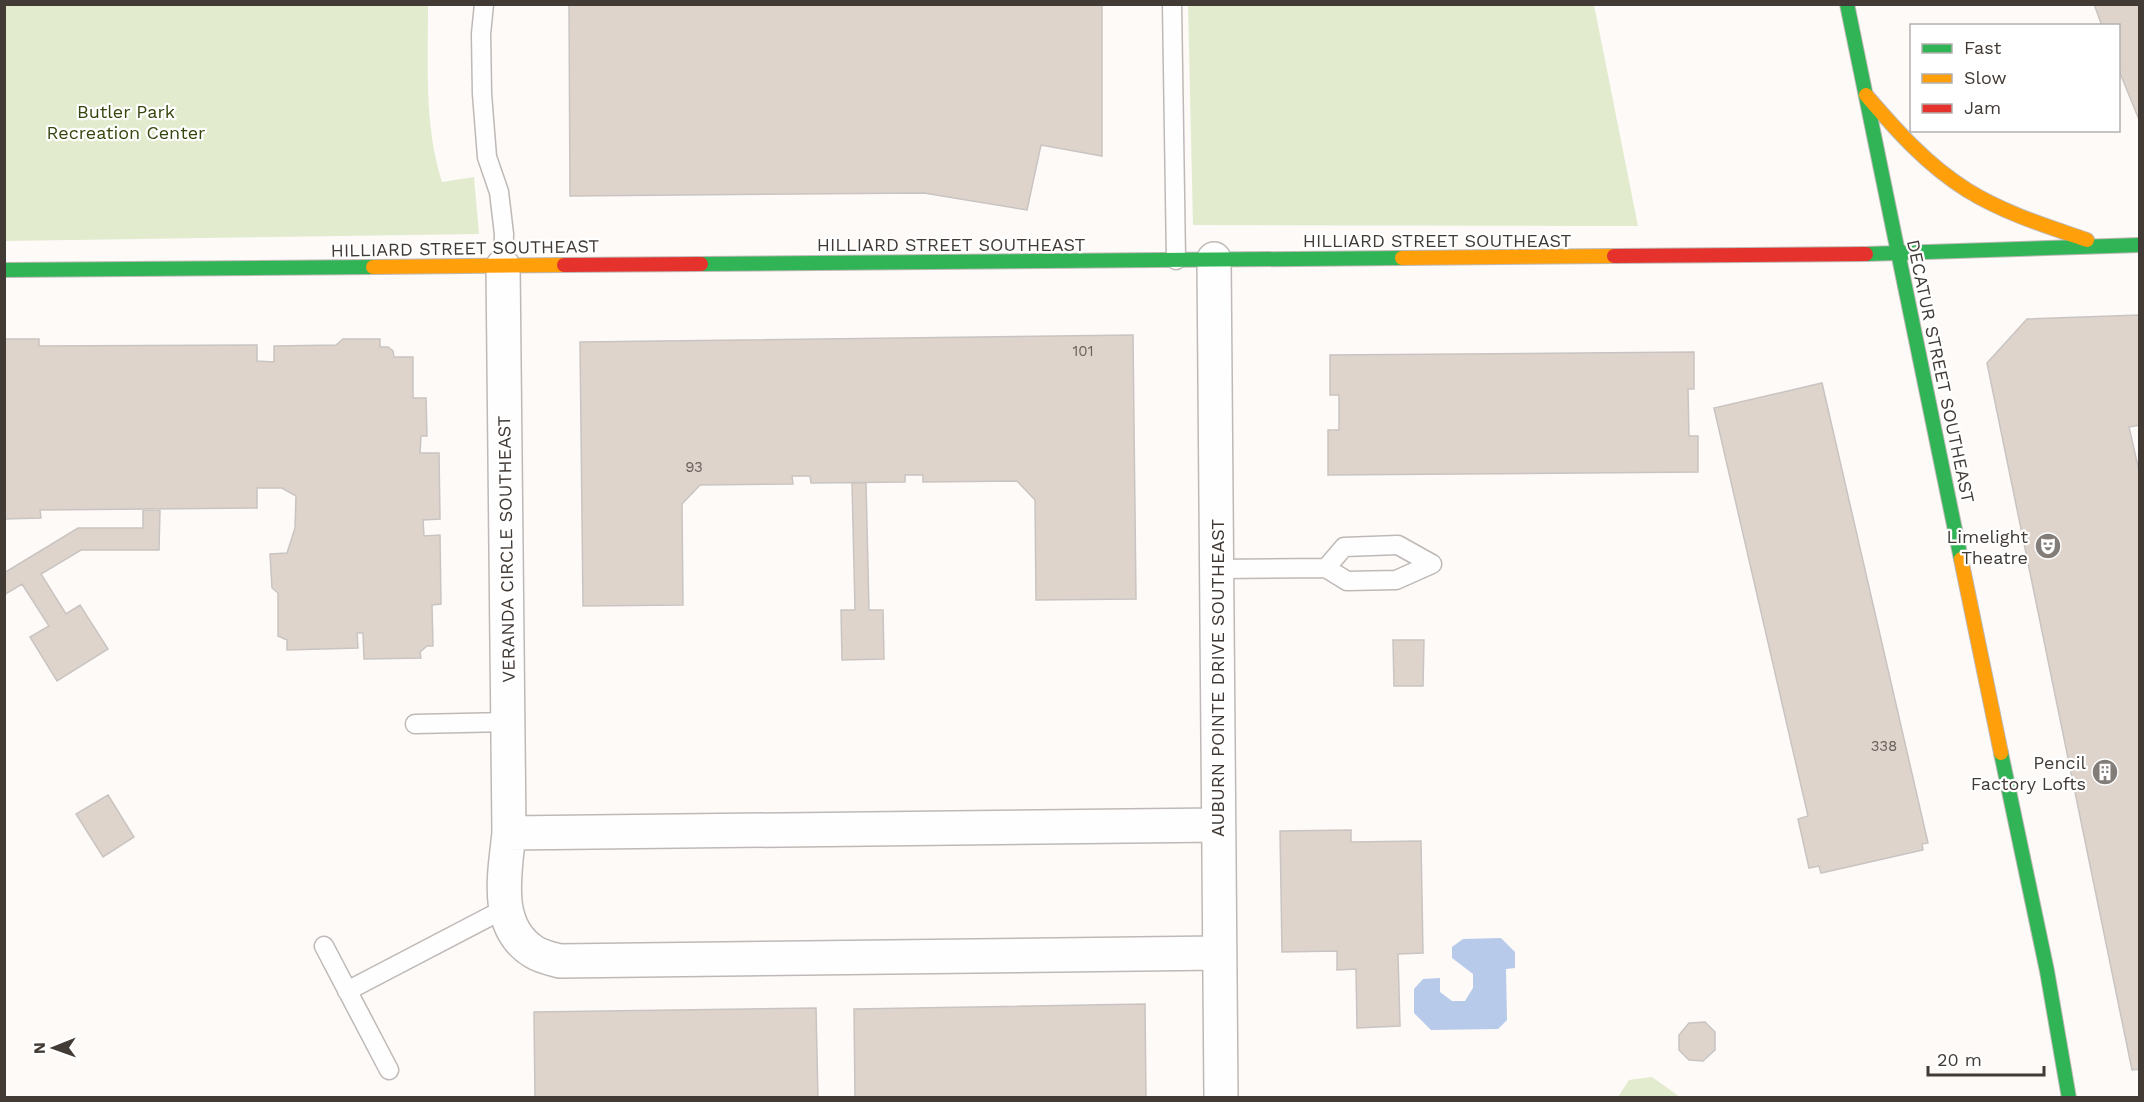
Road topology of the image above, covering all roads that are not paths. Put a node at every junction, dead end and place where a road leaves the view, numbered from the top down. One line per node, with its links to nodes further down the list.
1 (484, 4): 10 (lane)
2 (1172, 4): 8 (lane)
3 (1847, 4): 4 (street, DECATUR STREET SOUTHEAST)
4 (1864, 93): 6 (street); 7 (street, DECATUR STREET SOUTHEAST)
5 (2139, 244): 6 (street, HILLIARD STREET SOUTHEAST)
6 (2106, 246): 7 (street, HILLIARD STREET SOUTHEAST)
7 (1898, 254): 9 (street, HILLIARD STREET SOUTHEAST); 24 (street, DECATUR STREET SOUTHEAST)
8 (1176, 260): 9 (street, HILLIARD STREET SOUTHEAST); 10 (street, HILLIARD STREET SOUTHEAST)
9 (1214, 260): 13 (street, AUBURN POINTE DRIVE SOUTHEAST)
10 (503, 266): 11 (street, HILLIARD STREET SOUTHEAST); 14 (street, VERANDA CIRCLE SOUTHEAST)
11 (4, 270)
12 (1326, 568): 12 (lane); 13 (lane)
13 (1216, 570): 16 (street, AUBURN POINTE DRIVE SOUTHEAST)
14 (508, 722): 15 (lane); 17 (street, VERANDA CIRCLE SOUTHEAST)
15 (415, 724)
16 (1218, 825): 17 (street); 20 (street, AUBURN POINTE DRIVE SOUTHEAST)
17 (509, 833): 18 (street, VERANDA CIRCLE SOUTHEAST)
18 (506, 908): 20 (street, VERANDA CIRCLE SOUTHEAST); 21 (lane)
19 (324, 946): 21 (lane)
20 (1219, 953): 23 (street, AUBURN POINTE DRIVE SOUTHEAST)
21 (347, 991): 22 (lane)
22 (389, 1070)
23 (1221, 1098)
24 (2069, 1098)

